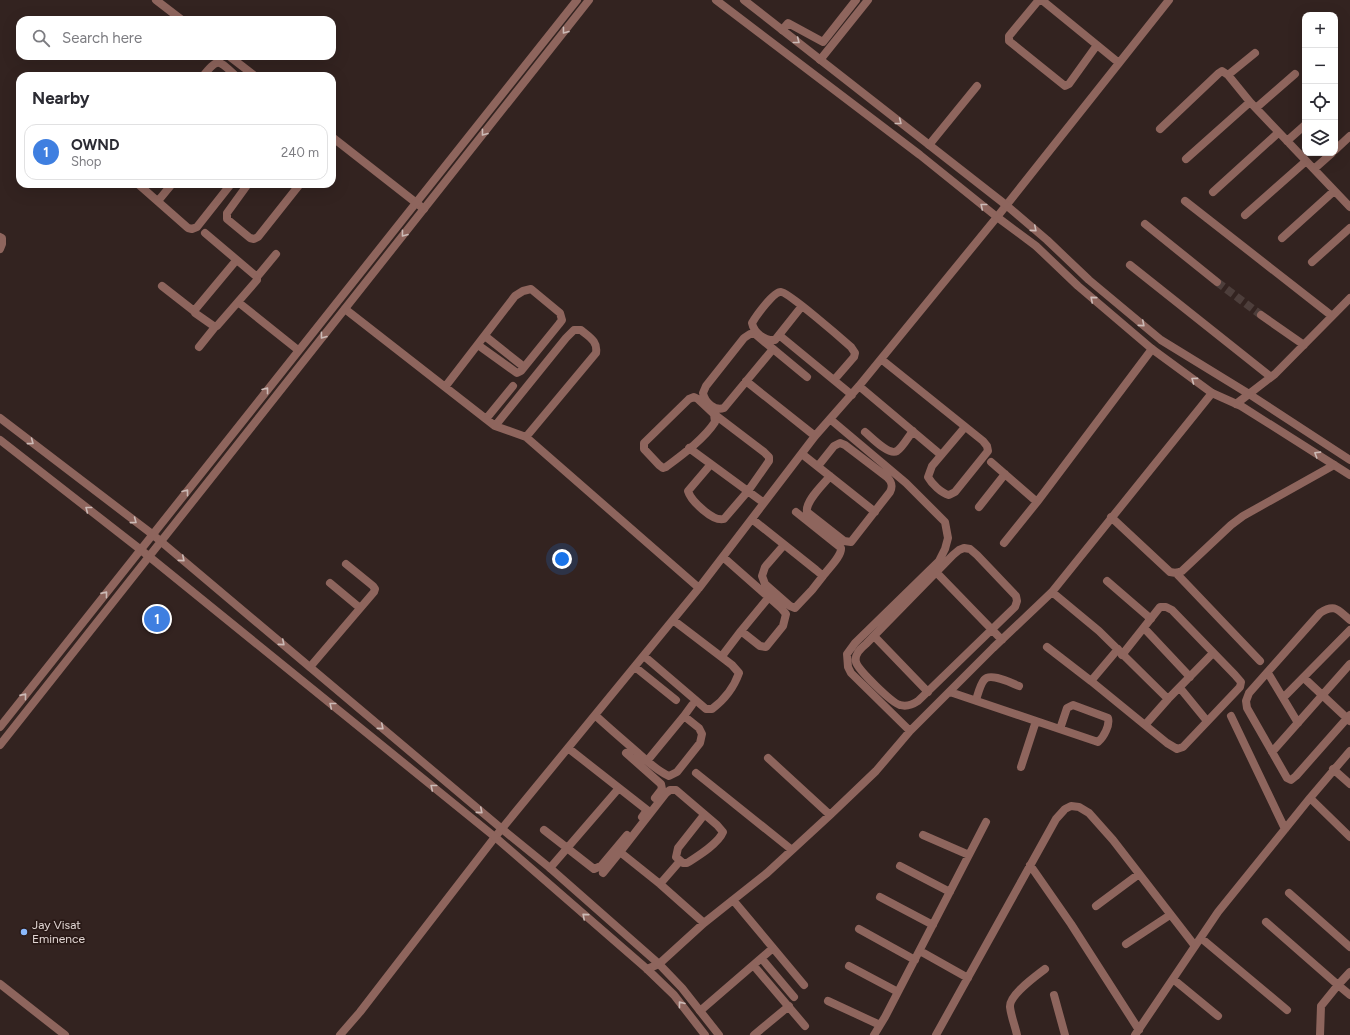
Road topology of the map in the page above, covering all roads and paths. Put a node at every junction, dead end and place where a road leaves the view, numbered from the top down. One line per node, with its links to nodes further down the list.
1 (156, 0): 9 (street)
2 (577, 0): 47 (street)
3 (589, 0): 50 (street, one-way to 50)
4 (716, 0): 52 (street, one-way to 4)
5 (744, 0): 10 (street)
6 (856, 0): 11 (street)
7 (868, 0): 13 (street)
8 (1170, 0): 17 (street)
9 (177, 16)
10 (782, 30): 11 (street); 16 (street, one-way to 16)
11 (823, 42): 13 (street)
12 (1097, 46): 12 (street); 17 (street)
13 (831, 47): 16 (street)
14 (1254, 53): 22 (street)
15 (234, 60): 20 (street)
16 (820, 60): 32 (street, one-way to 32)
17 (1119, 64): 48 (street)
18 (206, 72): 19 (street)
19 (231, 72)
20 (250, 72)
21 (1295, 74): 25 (street)
22 (1228, 75): 24 (street); 27 (street)
23 (977, 86): 32 (street)
24 (1250, 102): 25 (street); 35 (street)
25 (1256, 108): 28 (street)
26 (1302, 128): 30 (street)
27 (1160, 129)
28 (1278, 133): 30 (street); 44 (street)
29 (1350, 136): 33 (street)
30 (1287, 141): 36 (street)
31 (336, 142): 47 (street)
32 (929, 145): 48 (street)
33 (1338, 147)
34 (1329, 156): 37 (street)
35 (1186, 159)
36 (1305, 162): 37 (street); 51 (street)
37 (1314, 169): 43 (street)
38 (143, 188): 45 (street)
39 (169, 188): 45 (street)
40 (228, 188): 45 (street)
41 (245, 188): 42 (street)
42 (297, 188)
43 (1334, 191): 49 (street); 57 (street)
44 (1213, 192)
45 (158, 201)
46 (1185, 201): 72 (street)
47 (415, 203): 50 (street); 81 (street)
48 (1006, 205): 52 (street); 92 (street, one-way to 92)
49 (1350, 207)
50 (424, 209): 69 (street, one-way to 69)
51 (1244, 215)
52 (997, 217): 80 (street, one-way to 52); 82 (street)
53 (1145, 224): 64 (street)
54 (1350, 228): 61 (street)
55 (205, 233): 60 (street)
56 (0, 236): 58 (street)
57 (1282, 238)
58 (0, 248)
59 (276, 254): 63 (street)
60 (237, 261): 63 (street); 70 (street)
61 (1312, 262)
62 (1130, 265): 85 (street)
63 (257, 277): 67 (street)
64 (1217, 282)
65 (162, 286): 70 (street)
66 (1350, 298): 72 (street)
67 (238, 302): 73 (street); 81 (street)
68 (802, 306): 74 (street); 74 (street); 86 (street)
69 (345, 309): 90 (street); 126 (street, one-way to 126)
70 (194, 311): 73 (street)
71 (1261, 315): 77 (street)
72 (1332, 316): 77 (street)
73 (215, 327): 78 (street)
74 (779, 335): 86 (street)
75 (485, 336): 76 (street); 83 (street); 83 (street)
76 (478, 345): 83 (street); 90 (street)
77 (1304, 345): 85 (street)
78 (199, 347)
79 (773, 349): 84 (street); 87 (street); 87 (street)
80 (1152, 349): 91 (street, one-way to 80); 118 (street)
81 (298, 350): 125 (street, one-way to 81)
82 (881, 359): 89 (street); 100 (street)
83 (524, 367)
84 (807, 377)
85 (1271, 377): 92 (street)
86 (834, 380): 93 (street)
87 (746, 381): 103 (street)
88 (513, 386): 97 (street)
89 (859, 386): 93 (street); 101 (street)
90 (445, 387): 97 (street)
91 (1212, 393): 94 (street); 123 (street)
92 (1249, 394): 94 (street); 109 (street)
93 (852, 395): 98 (street)
94 (1236, 404): 112 (street, one-way to 94)
95 (714, 414): 106 (street); 106 (street); 117 (street)
96 (0, 418): 125 (street, one-way to 125)
97 (486, 419): 99 (street)
98 (830, 419): 103 (street); 184 (street)
99 (495, 426): 104 (street); 104 (street)
100 (965, 427): 108 (street); 108 (street)
101 (913, 431): 102 (street); 108 (street)
102 (865, 432)
103 (815, 436): 107 (street)
104 (526, 437): 138 (street)
105 (0, 440): 129 (street, one-way to 105)
106 (689, 448): 111 (street)
107 (802, 454): 113 (street); 119 (street)
108 (942, 455)
109 (1350, 460)
110 (991, 462): 114 (street)
111 (711, 464): 117 (street); 117 (street)
112 (1334, 465): 115 (street); 134 (street)
113 (818, 466): 116 (street); 122 (street)
114 (1005, 474): 118 (street); 120 (street)
115 (1350, 475)
116 (830, 476): 122 (street); 122 (street)
117 (748, 491): 119 (street)
118 (1037, 502): 127 (street)
119 (764, 503): 124 (street)
120 (979, 507)
121 (796, 512): 135 (street)
122 (875, 512)
123 (1111, 517): 134 (street); 139 (street)
124 (752, 519): 128 (street); 131 (street)
125 (152, 534): 126 (street); 129 (street)
126 (161, 541): 130 (street); 159 (street, one-way to 159)
127 (1004, 543)
128 (784, 545): 135 (street); 135 (street)
129 (141, 550): 130 (street); 182 (street, one-way to 129)
130 (148, 556): 185 (street); 207 (street, one-way to 130)
131 (723, 557): 138 (street); 140 (street)
132 (346, 564): 141 (street)
133 (936, 572): 146 (street); 146 (street); 149 (street)
134 (1176, 573): 156 (street)
135 (822, 576)
136 (1107, 581): 142 (street)
137 (330, 583): 141 (street)
138 (699, 588): 143 (street)
139 (1052, 592): 150 (street); 152 (street)
140 (768, 597): 148 (street); 148 (street)
141 (360, 608): 159 (street)
142 (1151, 619): 145 (street); 153 (street)
143 (673, 620): 154 (street); 155 (street)
144 (1350, 620): 160 (street)
145 (1144, 628): 152 (street); 161 (street)
146 (992, 630): 150 (street); 166 (street)
147 (1350, 630): 162 (street)
148 (741, 631): 155 (street)
149 (874, 636): 166 (street); 166 (street)
150 (1002, 640): 167 (street)
151 (1048, 647): 163 (street)
152 (1120, 652): 163 (street); 170 (street)
153 (1213, 653): 161 (street); 179 (street)
154 (644, 656): 155 (street); 158 (street)
155 (722, 656)
156 (1260, 661)
157 (1350, 664): 168 (street)
158 (635, 667): 171 (street); 174 (street)
159 (310, 668): 203 (street, one-way to 203)
160 (1268, 673): 169 (street); 189 (street)
161 (1190, 677): 165 (street)
162 (1304, 678): 168 (street); 169 (street)
163 (1091, 681): 181 (street)
164 (1019, 686): 172 (street)
165 (1180, 688): 170 (street); 179 (street)
166 (928, 692)
167 (950, 692): 172 (street); 184 (street)
168 (1322, 696): 177 (street); 180 (street)
169 (1283, 698): 180 (street)
170 (1168, 699): 181 (street)
171 (676, 700)
172 (976, 700): 178 (street)
173 (692, 705): 175 (street)
174 (595, 715): 186 (street); 191 (street)
175 (684, 716): 191 (street); 191 (street)
176 (1231, 716): 202 (street)
177 (1349, 718): 189 (street)
178 (1036, 721): 183 (street); 192 (street)
179 (1207, 721): 181 (street)
180 (1298, 723): 189 (street)
181 (1145, 725)
182 (0, 726)
183 (1060, 729): 183 (street)
184 (910, 731): 200 (street)
185 (0, 745)
186 (568, 748): 196 (street); 203 (street)
187 (1350, 751): 193 (street)
188 (626, 752): 198 (street)
189 (1272, 752)
190 (768, 758): 200 (street)
191 (647, 761)
192 (1021, 767)
193 (1333, 769): 195 (street); 197 (street)
194 (696, 773): 209 (street)
195 (1350, 784)
196 (619, 788): 198 (street); 208 (street)
197 (1310, 798): 202 (street); 206 (street)
198 (647, 810): 208 (street)
199 (704, 815): 210 (street); 212 (street); 212 (street)
200 (830, 815): 209 (street)
201 (986, 822): 211 (street)
202 (1285, 828): 229 (street)
203 (502, 829): 207 (street); 215 (street)
204 (544, 830): 208 (street)
205 (923, 835): 211 (street)
206 (1350, 837)
207 (494, 838): 240 (street, one-way to 207); 261 (street)
208 (567, 848): 215 (street)
209 (792, 850): 222 (street)
210 (620, 852): 216 (street); 218 (street)
211 (969, 855): 219 (street)
212 (680, 861): 218 (street)
213 (1030, 865): 217 (street); 243 (street); 259 (street)
214 (900, 866): 219 (street)
215 (550, 868): 237 (street)
216 (603, 873)
217 (1139, 874): 223 (street); 224 (street)
218 (660, 884): 226 (street)
219 (950, 892): 227 (street)
220 (1289, 893): 232 (street)
221 (880, 897): 227 (street)
222 (732, 900): 226 (street); 233 (street)
223 (1096, 906)
224 (1170, 915): 230 (street); 231 (street)
225 (1266, 922): 247 (street)
226 (704, 923): 237 (street)
227 (933, 925): 234 (street)
228 (859, 929): 236 (street)
229 (1201, 938): 231 (street); 254 (street)
230 (1126, 944)
231 (1195, 946): 244 (street)
232 (1350, 947)
233 (773, 948): 235 (street); 246 (street)
234 (920, 951): 236 (street); 243 (street)
235 (762, 959): 238 (street); 251 (street)
236 (915, 960): 248 (street)
237 (659, 964): 240 (street); 255 (street)
238 (754, 966): 253 (street); 255 (street)
239 (849, 966): 248 (street)
240 (647, 969): 262 (street, one-way to 240)
241 (1045, 969): 267 (street)
242 (1350, 972): 247 (street)
243 (968, 978): 266 (street)
244 (1173, 979): 256 (street); 259 (street)
245 (0, 984): 260 (street)
246 (804, 985)
247 (1338, 985): 250 (street); 269 (street)
248 (898, 992): 257 (street)
249 (1054, 995): 268 (street)
250 (1350, 995)
251 (794, 997)
252 (828, 1001): 257 (street)
253 (789, 1006): 258 (street); 264 (street)
254 (1287, 1010)
255 (700, 1011): 263 (street)
256 (1218, 1016)
257 (880, 1025): 265 (street)
258 (805, 1026)
259 (1137, 1032)
260 (65, 1035)
261 (340, 1035)
262 (705, 1035)
263 (719, 1035)
264 (754, 1035)
265 (874, 1035)
266 (936, 1035)
267 (1017, 1035)
268 (1065, 1035)
269 (1320, 1035)

